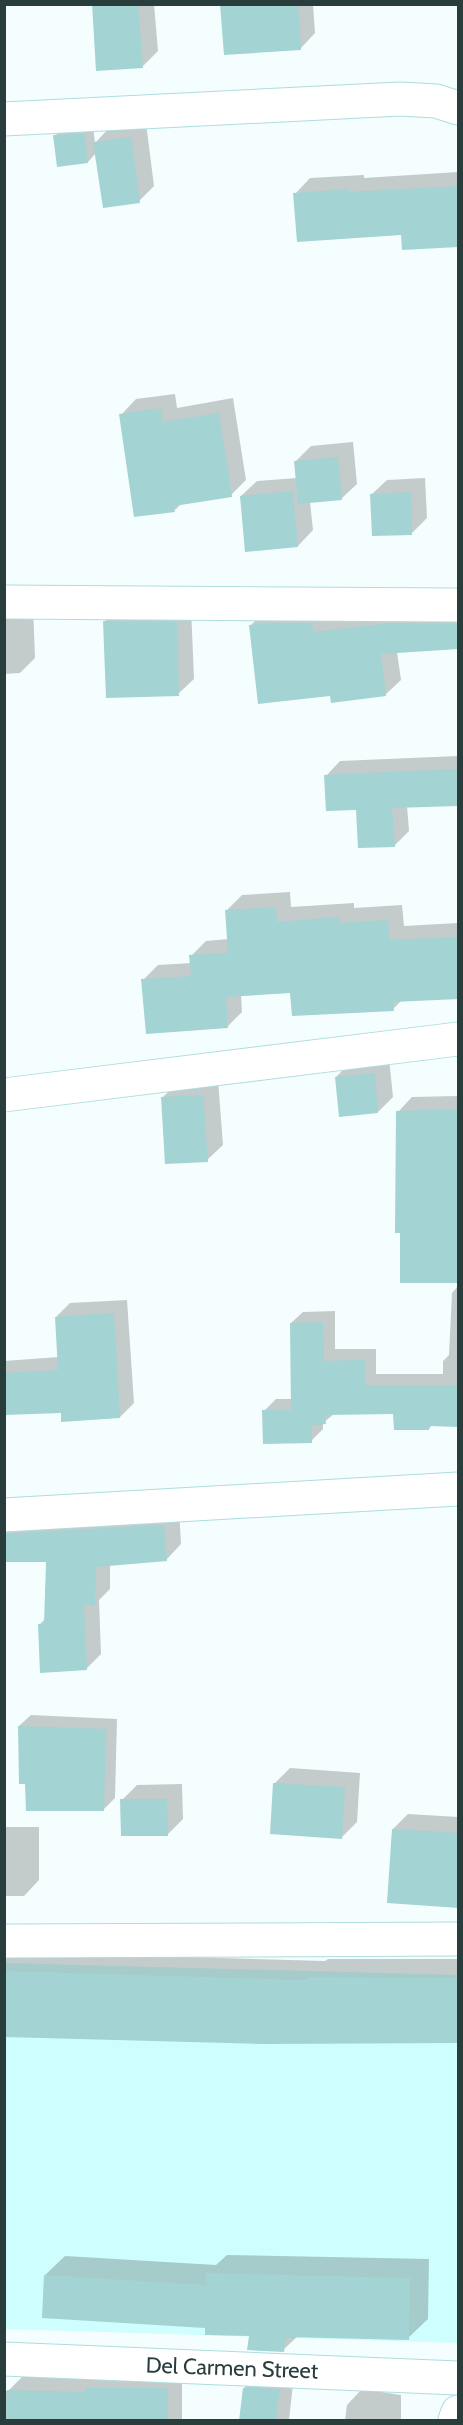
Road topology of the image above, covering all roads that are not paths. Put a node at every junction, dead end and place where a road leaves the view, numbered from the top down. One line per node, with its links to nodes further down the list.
1 (459, 108): 2 (street)
2 (4, 119)
3 (4, 602): 4 (street)
4 (459, 604)
5 (459, 1039): 6 (street)
6 (4, 1095)
7 (459, 1489): 8 (street)
8 (4, 1515)
9 (459, 1939): 10 (street)
10 (4, 1941)
11 (4, 2359): 12 (street, Del Carmen Street)
12 (459, 2378)
13 (459, 2412): 14 (street)
14 (455, 2421)

